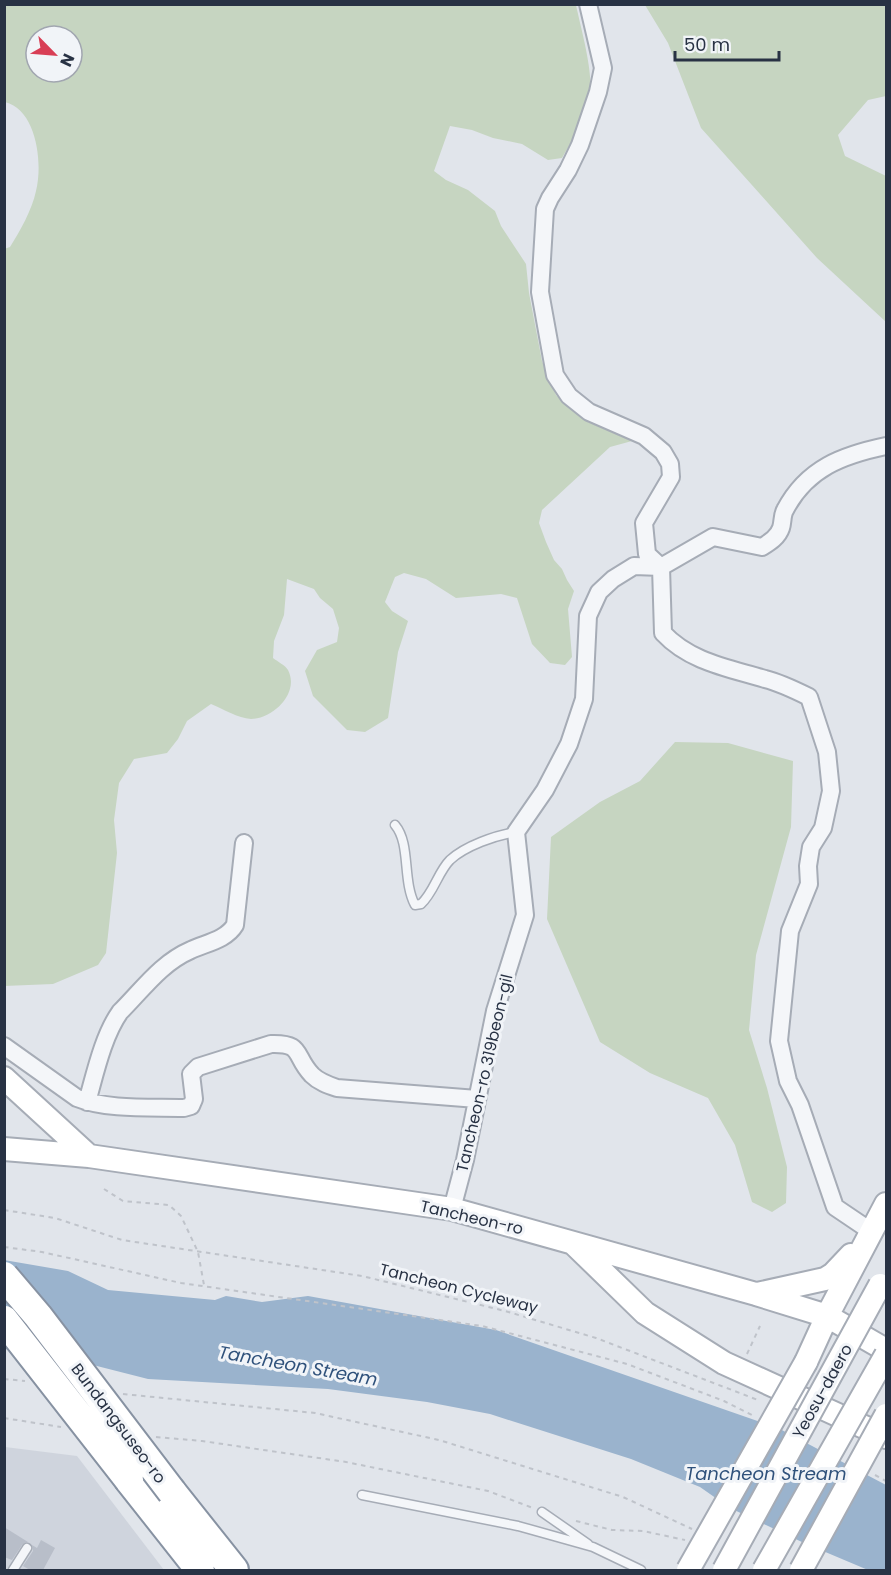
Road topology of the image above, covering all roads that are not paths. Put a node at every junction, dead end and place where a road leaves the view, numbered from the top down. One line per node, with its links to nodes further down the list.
1 (588, 4): 3 (street)
2 (886, 446): 3 (street)
3 (662, 567): 5 (street); 15 (street)
4 (395, 825): 5 (lane)
5 (516, 832): 9 (street, Tancheon-ro 319beon-gil)
6 (244, 843): 10 (street)
7 (4, 1046): 10 (street)
8 (4, 1078): 12 (main road)
9 (477, 1099): 10 (street); 14 (street, Tancheon-ro 319beon-gil)
10 (87, 1102)
11 (4, 1149): 12 (main road, Tancheon-ro)
12 (89, 1156): 14 (main road, Tancheon-ro)
13 (886, 1204): 15 (main road)
14 (452, 1209): 16 (main road, Tancheon-ro)
15 (872, 1232): 19 (main road); 20 (main road)
16 (573, 1243): 19 (main road, Tancheon-ro); 25 (main road)
17 (4, 1276): 32 (highway, Bundangsuseo-ro, bridge)
18 (883, 1280): 35 (main road, Yeosu-daero, bridge)
19 (756, 1294): 20 (main road, Tancheon-ro)
20 (827, 1316): 22 (main road, Tancheon-ro); 34 (main road, bridge)
21 (4, 1320): 31 (highway, Bundangsuseo-ro, bridge)
22 (886, 1350)
23 (886, 1355): 36 (main road, bridge)
24 (886, 1414): 37 (main road, bridge)
25 (886, 1437)
26 (362, 1495): 28 (lane)
27 (542, 1512): 28 (lane)
28 (593, 1547): 33 (lane)
29 (27, 1548): 30 (lane)
30 (13, 1570)
31 (200, 1570)
32 (234, 1570)
33 (641, 1570)
34 (688, 1570)
35 (724, 1570)
36 (764, 1570)
37 (801, 1570)

